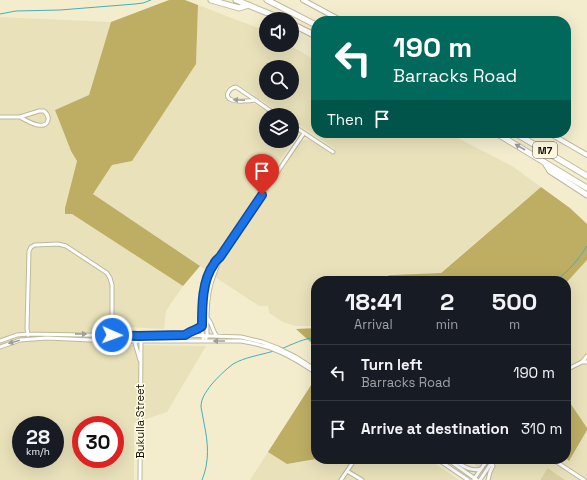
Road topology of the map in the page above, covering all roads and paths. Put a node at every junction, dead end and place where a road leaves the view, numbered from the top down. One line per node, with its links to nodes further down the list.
1 (211, 0): 5 (highway)
2 (236, 0): 5 (highway)
3 (267, 0): 8 (highway)
4 (303, 0): 7 (street)
5 (249, 5): 6 (highway)
6 (266, 12)
7 (333, 16)
8 (311, 22)
9 (299, 28): 10 (highway)
10 (311, 34)
11 (256, 100): 11 (street, one-way to 11); 12 (street)
12 (267, 108)
13 (0, 117): 14 (street)
14 (20, 117): 14 (street)
15 (299, 130): 16 (street)
16 (304, 133): 17 (street); 28 (street)
17 (311, 138)
18 (312, 138): 22 (street)
19 (505, 138): 24 (highway, M7, one-way to 19)
20 (523, 138): 25 (highway, M7)
21 (558, 138): 23 (street)
22 (333, 152)
23 (587, 155)
24 (544, 161): 26 (highway, M7); 27 (highway)
25 (587, 176)
26 (587, 188)
27 (587, 195)
28 (220, 257): 29 (street); 30 (street)
29 (208, 319): 36 (street); 37 (street)
30 (202, 326): 33 (street); 35 (street)
31 (28, 334): 32 (street, one-way to 32); 32 (street); 38 (street); 39 (street)
32 (112, 335): 34 (street); 40 (street)
33 (185, 335): 34 (street); 35 (street)
34 (138, 336): 41 (street); 42 (street)
35 (202, 336): 36 (street); 43 (street)
36 (207, 336): 37 (street); 43 (street)
37 (217, 336): 44 (street)
38 (29, 339): 40 (street); 45 (street, one-way to 45)
39 (0, 341)
40 (112, 341): 41 (street)
41 (136, 341): 42 (street); 47 (street, Bukulla Street)
42 (141, 341): 43 (street); 47 (street, Bukulla Street)
43 (204, 341): 44 (street, one-way to 43)
44 (261, 343): 50 (street)
45 (0, 346)
46 (587, 356): 48 (street)
47 (141, 362): 63 (street, Bukulla Street)
48 (582, 362): 49 (street); 51 (street)
49 (587, 362)
50 (311, 368)
51 (571, 368)
52 (352, 464): 61 (street)
53 (444, 464): 62 (street)
54 (454, 464): 68 (street)
55 (460, 464): 60 (street)
56 (484, 464): 60 (street)
57 (490, 464): 68 (street)
58 (493, 464): 69 (street)
59 (560, 464): 70 (street)
60 (481, 469): 68 (street)
61 (347, 471): 64 (street); 65 (street)
62 (462, 476): 66 (street); 67 (street)
63 (140, 480)
64 (341, 480)
65 (362, 480)
66 (464, 480)
67 (468, 480)
68 (476, 480)
69 (488, 480)
70 (584, 480)

